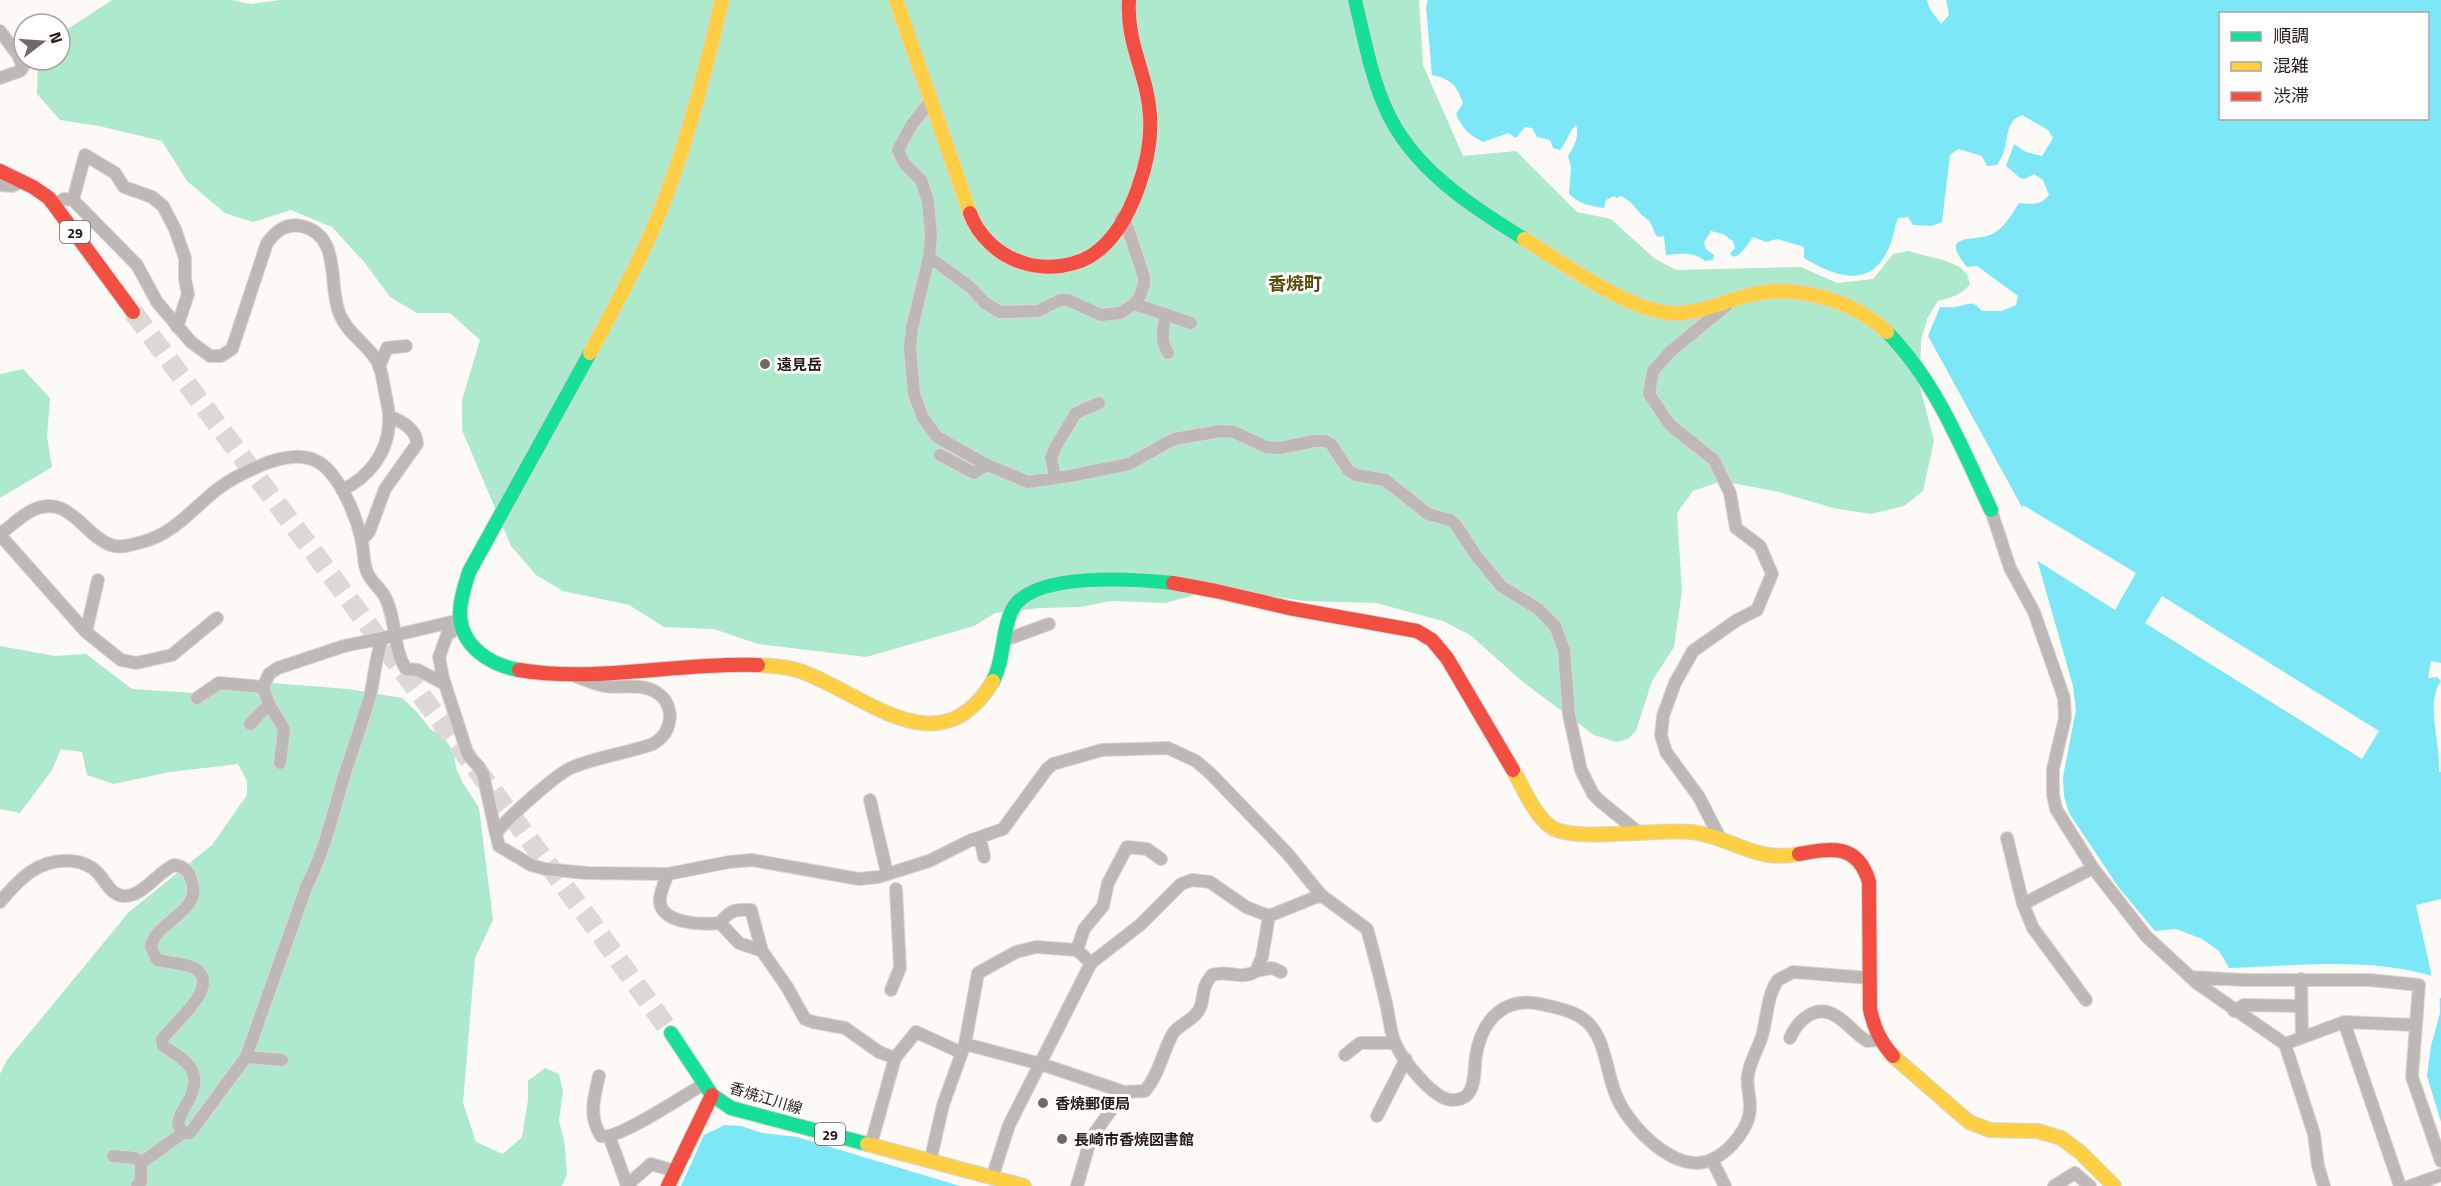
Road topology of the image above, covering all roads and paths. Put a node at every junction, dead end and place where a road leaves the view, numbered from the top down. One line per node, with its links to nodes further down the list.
1 (722, 0): 35 (street)
2 (896, 0): 7 (street)
3 (1129, 0): 13 (street)
4 (1355, 0): 15 (street)
5 (0, 31): 6 (street)
6 (0, 78)
7 (931, 101): 13 (street); 14 (street)
8 (0, 171): 9 (street, 29)
9 (23, 182): 10 (street); 12 (street, 29)
10 (0, 185)
11 (74, 200): 12 (street); 20 (street); 20 (street)
12 (55, 205): 17 (street, 29)
13 (1121, 218): 16 (street)
14 (929, 257): 16 (street); 27 (street)
15 (1733, 300): 30 (street); 52 (street)
16 (1134, 304): 18 (street)
17 (133, 312)
18 (1166, 314): 19 (street); 22 (street)
19 (1191, 323)
20 (177, 327): 23 (street)
21 (406, 345): 23 (street)
22 (1168, 353)
23 (380, 367): 25 (street)
24 (1099, 403): 28 (street)
25 (389, 416): 29 (street); 32 (street)
26 (940, 455): 27 (street)
27 (987, 465): 28 (street)
28 (1054, 478): 48 (street)
29 (342, 490): 31 (street); 32 (street)
30 (1991, 510): 55 (street)
31 (0, 534): 37 (street)
32 (362, 540): 38 (street)
33 (98, 579): 37 (street)
34 (217, 618): 37 (street)
35 (461, 622): 38 (street); 40 (street); 41 (street)
36 (1049, 624): 39 (street)
37 (86, 632)
38 (389, 636): 41 (street); 42 (street); 86 (street)
39 (1005, 640): 40 (street); 48 (street)
40 (572, 676): 49 (street)
41 (445, 684): 49 (street)
42 (263, 687): 43 (street); 44 (street)
43 (197, 698)
44 (269, 704): 45 (street); 46 (street)
45 (250, 724)
46 (280, 763)
47 (870, 800): 56 (street)
48 (1638, 832): 52 (street)
49 (495, 834): 57 (street)
50 (980, 838): 53 (street); 56 (street); 59 (street)
51 (2007, 838): 61 (street)
52 (1721, 840): 70 (street)
53 (984, 857)
54 (1161, 859): 64 (street)
55 (2092, 868): 61 (street); 69 (street)
56 (887, 873): 57 (street)
57 (668, 874): 63 (street)
58 (896, 888): 72 (street)
59 (1321, 895): 62 (street); 82 (street)
60 (0, 902): 95 (street)
61 (2023, 904): 73 (street)
62 (1269, 916): 66 (street); 67 (street)
63 (720, 923): 65 (street); 65 (street)
64 (1077, 950): 66 (street); 84 (street)
65 (762, 951): 87 (street)
66 (1091, 963): 90 (street)
67 (1256, 971): 68 (street); 93 (street)
68 (1281, 972)
69 (2190, 977): 71 (street); 75 (street)
70 (1869, 978): 81 (street); 99 (street)
71 (2301, 979): 74 (street); 77 (street)
72 (891, 990)
73 (2086, 1000)
74 (2300, 1006): 75 (street); 79 (street)
75 (2234, 1011): 83 (street)
76 (2344, 1022): 77 (street); 79 (street); 116 (street)
77 (2415, 1025): 100 (street)
78 (671, 1033): 92 (street, 香焼江川線 / 29)
79 (2301, 1037): 83 (street)
80 (1790, 1038): 81 (street)
81 (1880, 1040): 114 (street)
82 (1395, 1043): 85 (street); 88 (street)
83 (2285, 1044): 115 (street)
84 (962, 1048): 87 (street); 90 (street); 101 (street)
85 (1344, 1055)
86 (246, 1057): 89 (street); 95 (street)
87 (895, 1058): 97 (street)
88 (1406, 1059): 94 (street); 99 (street)
89 (282, 1060)
90 (1041, 1064): 93 (street); 105 (street)
91 (599, 1076): 96 (street)
92 (708, 1089): 96 (street); 97 (street, 香焼江川線 / 29); 103 (street)
93 (1124, 1092): 110 (street)
94 (1377, 1116)
95 (183, 1132): 102 (street)
96 (609, 1136): 107 (street)
97 (871, 1144): 101 (street, 香焼江川線 / 29)
98 (113, 1156): 102 (street)
99 (1712, 1160): 111 (street)
100 (2441, 1161)
101 (930, 1162): 105 (street, 香焼江川線 / 29)
102 (141, 1163): 106 (street)
103 (675, 1171): 107 (street); 108 (street)
104 (2441, 1175): 117 (street)
105 (992, 1178): 109 (street, 香焼江川線 / 29)
106 (137, 1186)
107 (626, 1186)
108 (668, 1186)
109 (1024, 1186)
110 (1077, 1186)
111 (1725, 1186)
112 (2054, 1186): 113 (street)
113 (2090, 1186)
114 (2114, 1186)
115 (2324, 1186)
116 (2400, 1186)
117 (2409, 1186)

